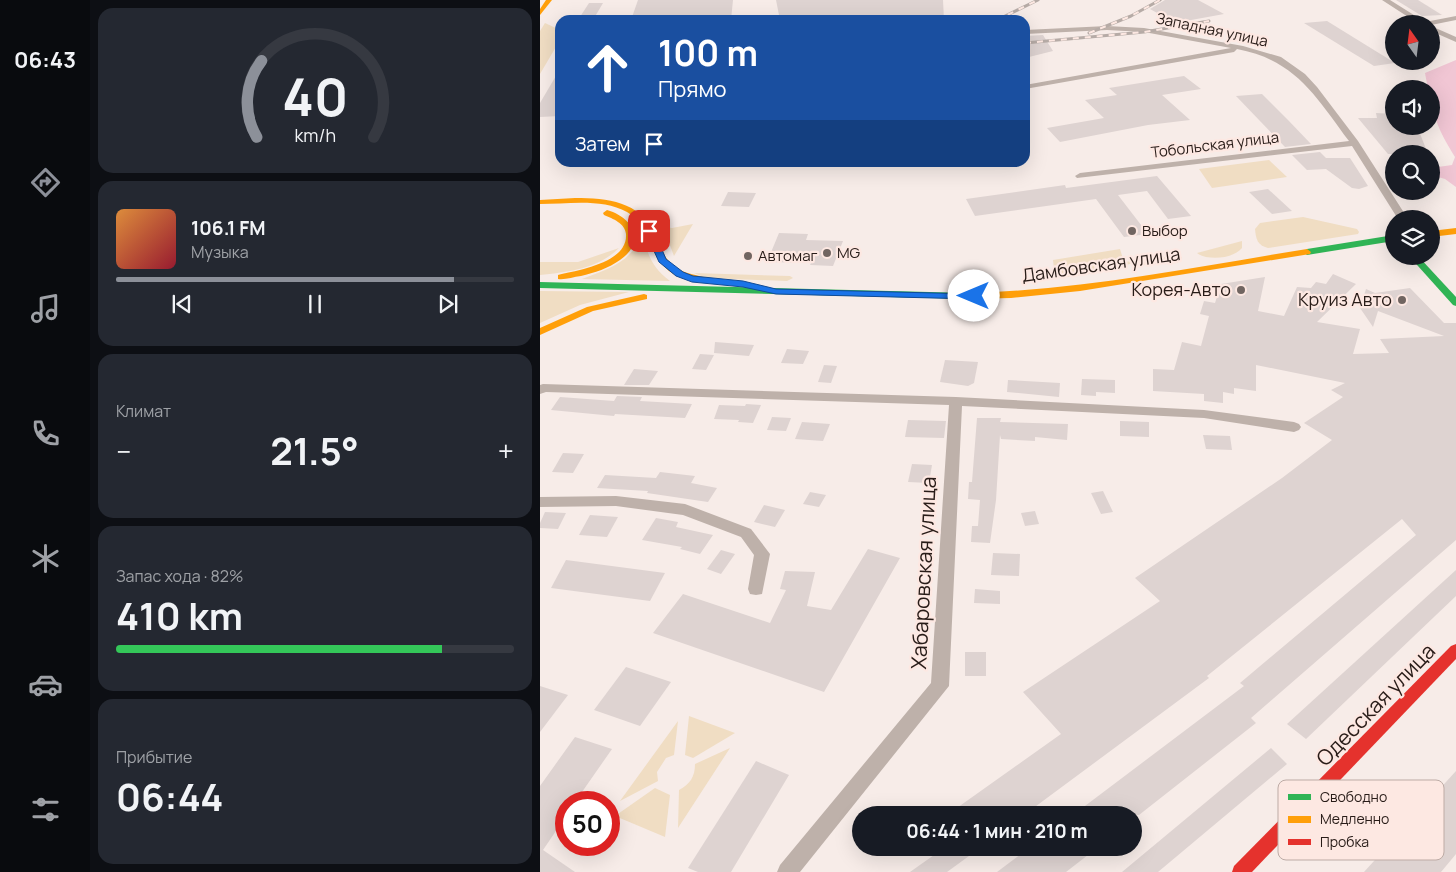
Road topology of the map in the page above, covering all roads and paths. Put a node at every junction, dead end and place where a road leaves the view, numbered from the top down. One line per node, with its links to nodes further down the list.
1 (549, 0): 3 (main road)
2 (1385, 0): 4 (street)
3 (540, 13)
4 (1409, 15)
5 (1456, 18): 6 (street)
6 (1440, 21)
7 (1030, 32): 10 (street, Западная улица)
8 (1440, 32): 9 (street)
9 (1456, 40)
10 (1243, 48): 11 (street); 12 (street, Западная улица)
11 (1030, 85)
12 (1355, 143): 13 (street, Тобольская улица); 16 (street, Западная улица)
13 (1080, 176)
14 (540, 202): 23 (main road)
15 (540, 210): 21 (main road)
16 (1397, 210)
17 (1456, 231): 18 (main road)
18 (1440, 233)
19 (1385, 239): 23 (main road, Дамбовская улица)
20 (1420, 265): 24 (main road)
21 (540, 278)
22 (540, 285): 23 (main road, Дамбовская улица)
23 (776, 291): 25 (main road)
24 (1456, 303)
25 (540, 332)
26 (541, 389): 27 (street)
27 (956, 402): 28 (street); 34 (street, Хабаровская улица)
28 (1294, 427)
29 (540, 502): 30 (street)
30 (756, 589)
31 (1456, 650): 32 (main road, Одесская улица)
32 (1330, 780)
33 (1278, 833): 35 (main road, Одесская улица)
34 (787, 872)
35 (1240, 872)

